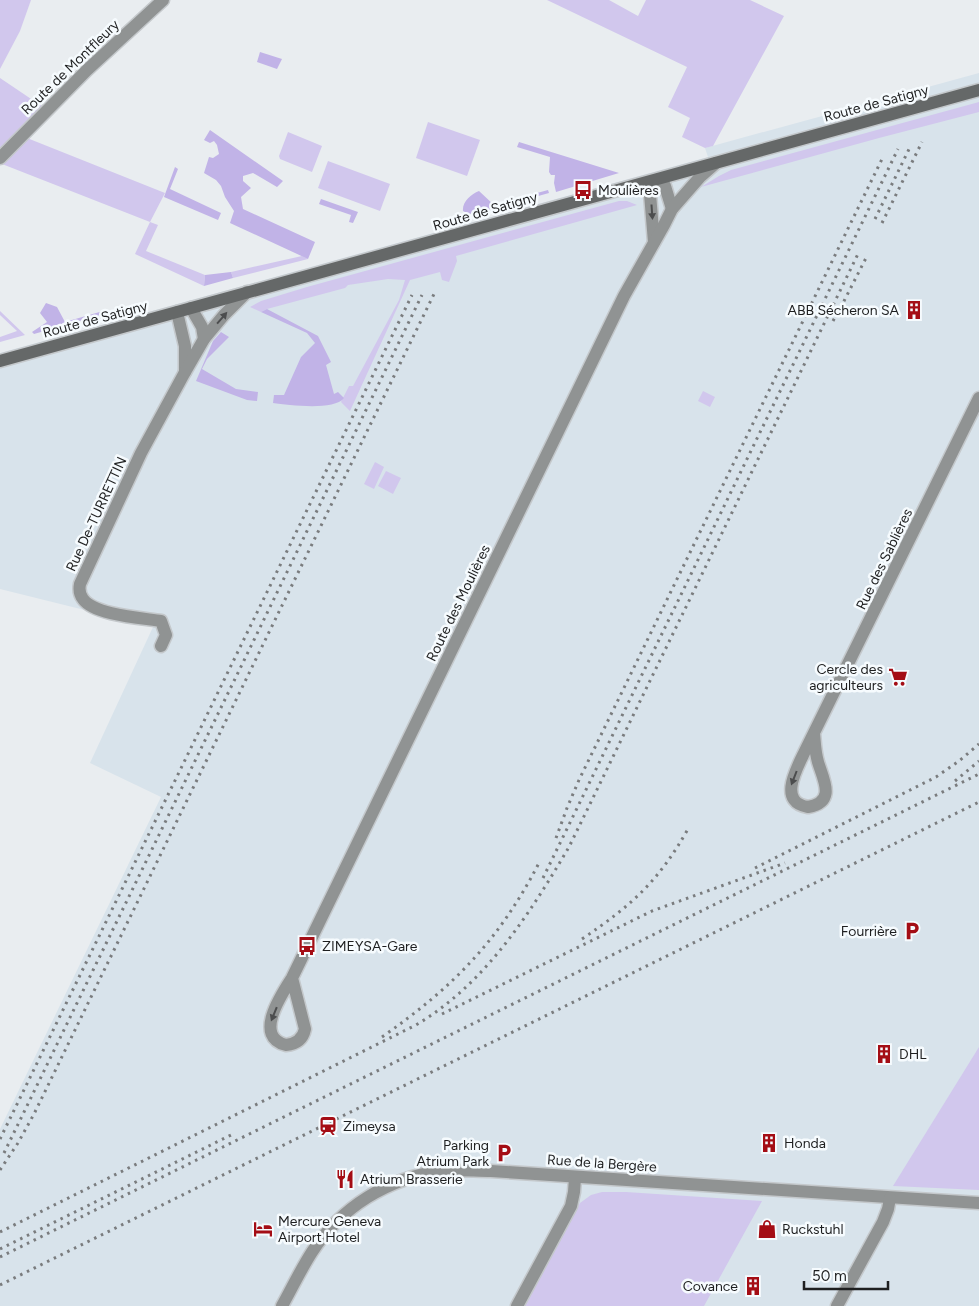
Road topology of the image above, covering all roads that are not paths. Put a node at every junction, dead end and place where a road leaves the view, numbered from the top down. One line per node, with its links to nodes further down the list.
1 (163, 0): 3 (street, Route de Montfleury)
2 (979, 90): 4 (street, Route de Satigny)
3 (0, 158)
4 (716, 163): 5 (street, Route de Satigny); 6 (street)
5 (654, 180): 6 (street); 7 (street, one-way to 7); 8 (street, Route de Satigny)
6 (672, 209): 7 (street, Route des Moulières)
7 (654, 242): 17 (street, Route des Moulières)
8 (247, 292): 9 (street, Route de Satigny); 11 (street, Rue De-TURRETTIN, one-way to 8)
9 (191, 308): 10 (street, Route de Satigny); 11 (street)
10 (177, 312): 12 (street, Route de Satigny); 13 (street, Rue De-TURRETTIN)
11 (204, 339): 13 (street, Rue De-TURRETTIN)
12 (0, 361)
13 (185, 372): 15 (street, Rue De-TURRETTIN)
14 (979, 398): 16 (street, Rue des Sablières)
15 (161, 646)
16 (814, 733): 16 (street, Rue des Sablières, one-way to 16)
17 (292, 978): 17 (street, Route des Moulières, one-way to 17)
18 (575, 1178): 19 (street, Rue de la Bergère); 21 (street, Rue de la Bergère); 22 (street)
19 (890, 1198): 20 (street, Rue de la Bergère); 23 (street)
20 (979, 1203)
21 (282, 1306)
22 (516, 1306)
23 (837, 1306)

